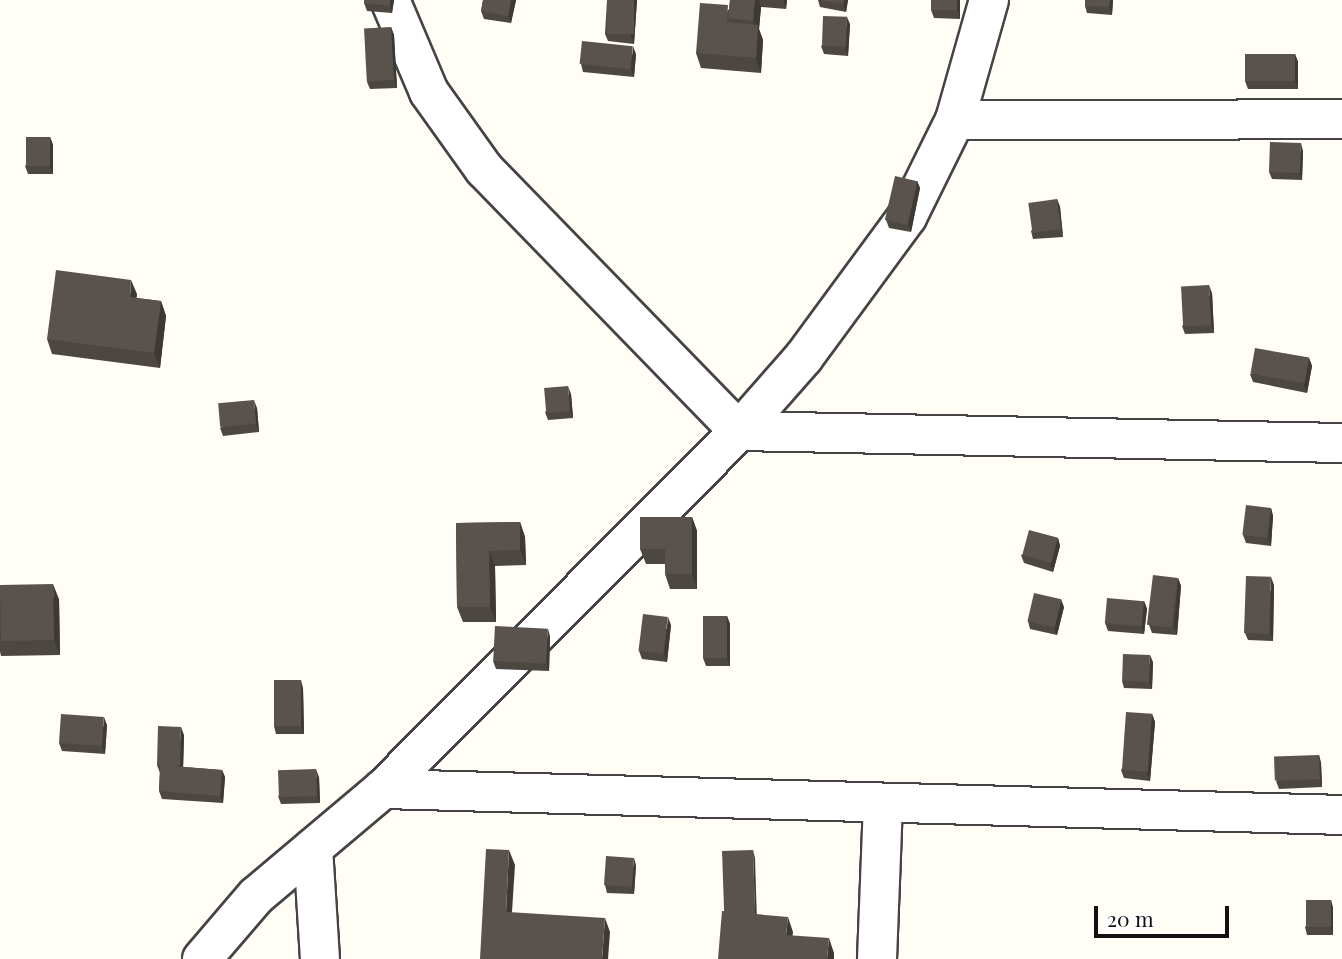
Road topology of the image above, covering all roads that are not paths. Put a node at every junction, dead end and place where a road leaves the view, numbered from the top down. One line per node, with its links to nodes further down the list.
1 (390, 0): 5 (street)
2 (989, 0): 4 (street)
3 (1342, 118): 4 (street)
4 (955, 120): 5 (street)
5 (739, 431): 6 (street); 7 (street)
6 (1342, 443)
7 (383, 789): 8 (street); 10 (street)
8 (883, 805): 9 (street); 13 (street)
9 (1342, 815)
10 (313, 848): 11 (street); 12 (street)
11 (202, 959)
12 (320, 959)
13 (877, 959)

